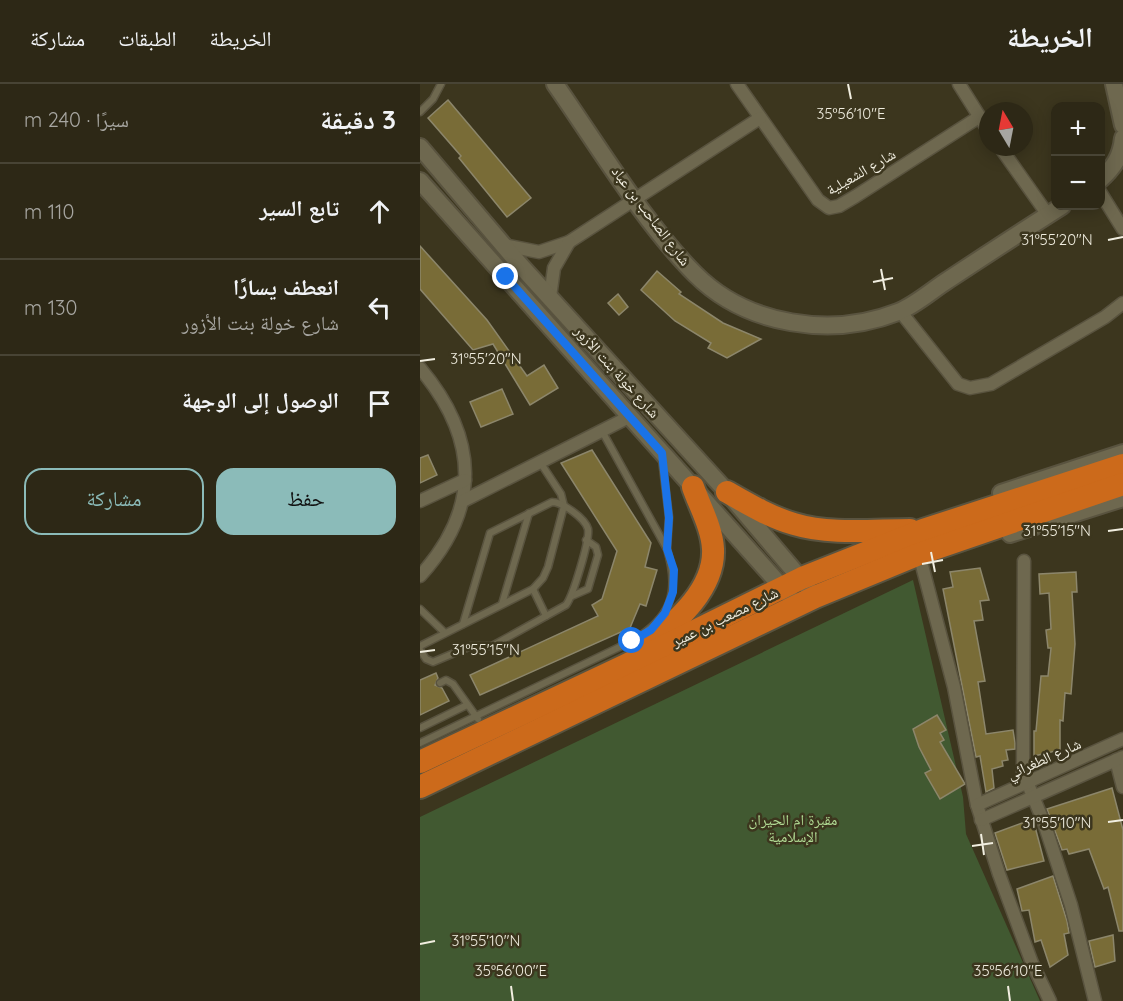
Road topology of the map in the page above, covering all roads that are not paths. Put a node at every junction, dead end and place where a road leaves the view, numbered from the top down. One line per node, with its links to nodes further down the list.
1 (441, 84): 6 (lane)
2 (555, 84): 15 (street, شارع الصاحب بن عباد)
3 (737, 84): 8 (street, شارع الشعيلية)
4 (959, 84): 7 (street)
5 (1114, 84): 9 (street)
6 (420, 112)
7 (979, 117): 8 (street, شارع الشعيلية)
8 (760, 118): 15 (street)
9 (1123, 125)
10 (1123, 138): 13 (street)
11 (420, 147): 21 (street, شارع خولة بنت الأزور)
12 (1008, 156): 17 (street)
13 (1105, 176)
14 (420, 181): 26 (street, شارع خولة بنت الأزور)
15 (636, 199): 20 (street); 24 (street, شارع الصاحب بن عباد)
16 (1105, 199): 19 (street)
17 (1051, 205)
18 (1055, 210): 24 (street, شارع الصاحب بن عباد)
19 (1123, 229)
20 (569, 242): 21 (street); 22 (street)
21 (503, 245): 22 (street, شارع خولة بنت الأزور)
22 (550, 297): 34 (street, شارع خولة بنت الأزور)
23 (1123, 303): 24 (street)
24 (900, 311)
25 (420, 368): 32 (street)
26 (629, 417): 27 (street); 28 (street, شارع خولة بنت الأزور)
27 (602, 430): 30 (street); 42 (lane)
28 (662, 453): 33 (street, شارع خولة بنت الأزور); 42 (lane)
29 (1123, 453): 41 (street, شارع مصعب بن عمير)
30 (540, 462): 37 (street); 38 (lane)
31 (1123, 465): 41 (highway, شارع مصعب بن عمير)
32 (465, 480): 36 (street); 37 (street)
33 (693, 487): 46 (street, شارع خولة بنت الأزور); 54 (highway)
34 (727, 492): 41 (highway); 46 (street, شارع خولة بنت الأزور)
35 (1121, 497): 41 (highway, شارع مصعب بن عمير)
36 (420, 501)
37 (463, 501): 44 (street)
38 (564, 506): 39 (lane); 40 (lane); 45 (lane)
39 (529, 513): 48 (lane); 51 (lane)
40 (586, 540): 47 (lane); 47 (lane)
41 (928, 540): 46 (highway, شارع مصعب بن عمير); 67 (street)
42 (667, 549): 57 (lane)
43 (1024, 561): 63 (street)
44 (420, 576)
45 (534, 588): 48 (lane); 50 (lane)
46 (799, 592): 54 (highway, شارع مصعب بن عمير); 64 (highway, شارع مصعب بن عمير)
47 (572, 596): 50 (lane)
48 (502, 604): 51 (lane)
49 (420, 609): 52 (lane)
50 (546, 616): 53 (lane)
51 (463, 624): 52 (lane)
52 (445, 633): 53 (lane)
53 (420, 648)
54 (624, 666): 57 (highway, شارع مصعب بن عمير)
55 (440, 683): 56 (lane)
56 (467, 705): 57 (lane); 58 (lane)
57 (483, 723): 60 (lane); 62 (highway, شارع مصعب بن عمير)
58 (420, 728)
59 (1123, 739): 63 (street, شارع الطغرائي)
60 (420, 743)
61 (1119, 758): 65 (street); 66 (street, شارع الطغرائي)
62 (420, 762)
63 (1027, 783): 66 (street); 67 (street, شارع الطغرائي)
64 (420, 787)
65 (1123, 787)
66 (1034, 797): 68 (street, شارع الطغرائي); 70 (street)
67 (977, 805): 68 (street)
68 (981, 820): 69 (street)
69 (1050, 999)
70 (1095, 1001)

